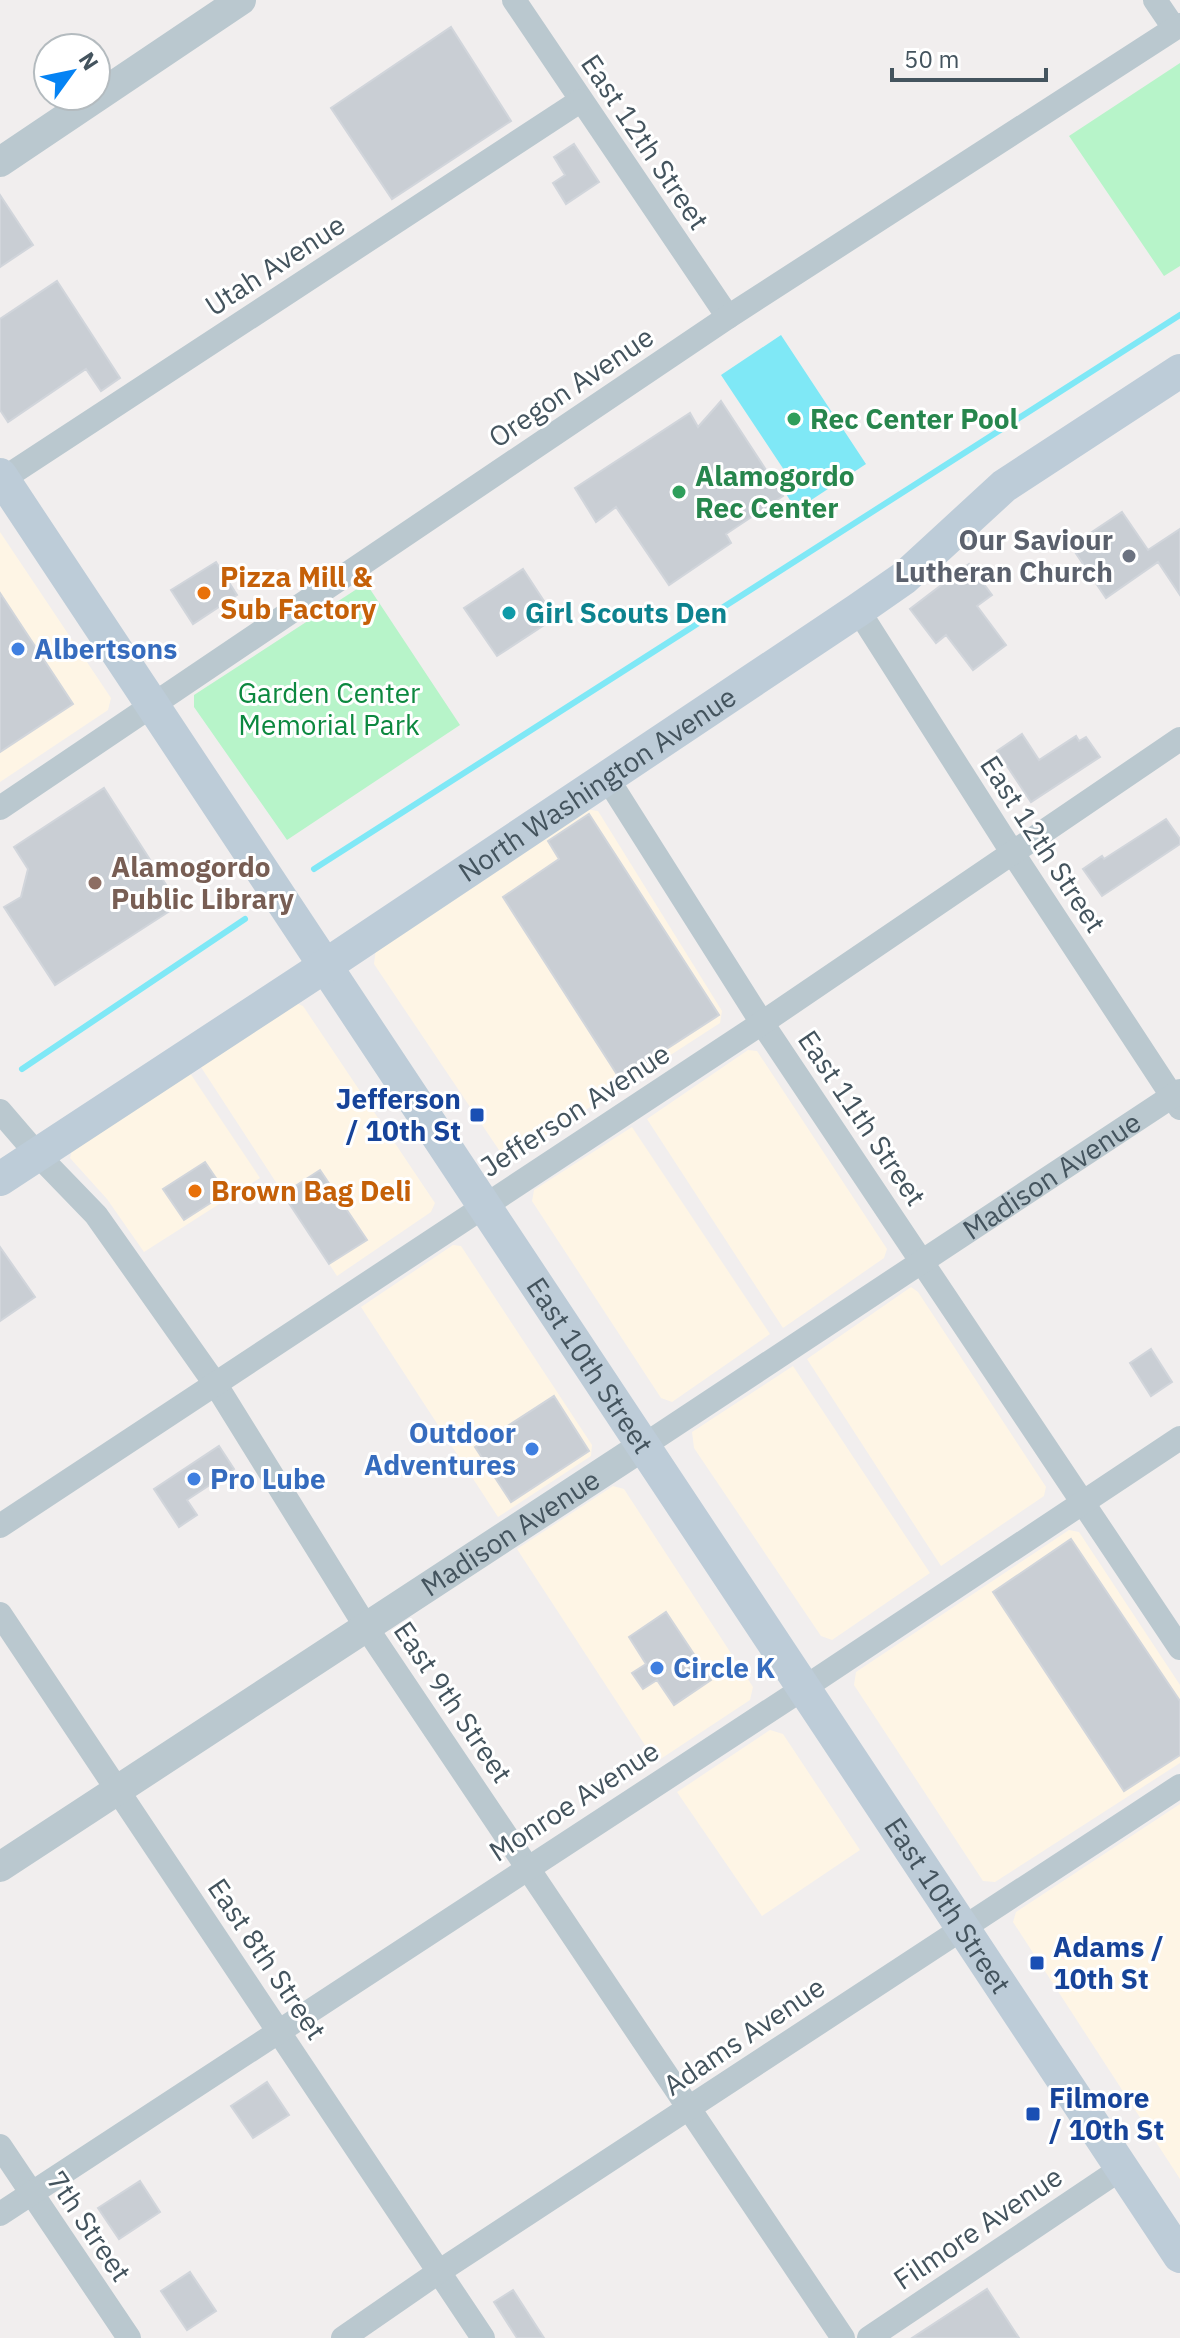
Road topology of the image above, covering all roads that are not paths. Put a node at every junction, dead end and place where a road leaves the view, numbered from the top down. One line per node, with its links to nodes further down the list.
1 (241, 0): 6 (street)
2 (514, 0): 5 (street, East 12th Street)
3 (1155, 0): 4 (street)
4 (1177, 26): 7 (street, Oregon Avenue)
5 (580, 101): 7 (street, East 12th Street); 9 (street, Utah Avenue)
6 (0, 162)
7 (728, 317): 11 (street, Oregon Avenue)
8 (1180, 371): 10 (main road, North Washington Avenue)
9 (1, 477): 11 (main road, East 10th Street)
10 (858, 610): 13 (main road, North Washington Avenue); 15 (street, East 12th Street)
11 (153, 706): 14 (street, Oregon Avenue); 16 (main road, East 10th Street)
12 (1180, 739): 15 (street, Jefferson Avenue)
13 (607, 778): 16 (main road, North Washington Avenue); 17 (street, East 11th Street)
14 (0, 808)
15 (1012, 852): 17 (street, Jefferson Avenue); 18 (street, East 12th Street)
16 (325, 966): 20 (main road, North Washington Avenue); 22 (main road, East 10th Street)
17 (762, 1023): 22 (street, Jefferson Avenue); 23 (street, East 11th Street)
18 (1177, 1098): 23 (street, Madison Avenue)
19 (0, 1111): 20 (street, East 9th Street)
20 (37, 1154): 21 (main road, North Washington Avenue); 24 (street, East 9th Street)
21 (0, 1179)
22 (485, 1206): 24 (street, Jefferson Avenue); 26 (main road, East 10th Street)
23 (923, 1261): 26 (street, Madison Avenue); 27 (street, East 11th Street)
24 (216, 1385): 28 (street, Jefferson Avenue); 30 (street, East 9th Street)
25 (1180, 1438): 27 (street, Monroe Avenue)
26 (643, 1446): 30 (street, Madison Avenue); 32 (main road, East 10th Street)
27 (1083, 1502): 31 (street, East 11th Street); 32 (street, Monroe Avenue)
28 (0, 1526)
29 (0, 1614): 34 (street, East 8th Street)
30 (366, 1627): 34 (street, Madison Avenue); 36 (street, East 9th Street)
31 (1180, 1648)
32 (804, 1688): 36 (street, Monroe Avenue); 37 (main road, East 10th Street)
33 (1180, 1786): 37 (street, Adams Avenue)
34 (119, 1790): 35 (street, Madison Avenue); 38 (street, East 8th Street)
35 (0, 1867)
36 (528, 1867): 38 (street, Monroe Avenue); 39 (street, East 9th Street)
37 (962, 1927): 39 (street, Adams Avenue); 41 (main road, East 10th Street)
38 (278, 2030): 42 (street, Monroe Avenue); 45 (street, East 8th Street)
39 (688, 2110): 45 (street, Adams Avenue); 49 (street, East 9th Street)
40 (0, 2146): 42 (street, 7th Street)
41 (1122, 2168): 44 (main road, East 10th Street); 50 (street, Filmore Avenue)
42 (30, 2194): 43 (street, Monroe Avenue); 46 (street, 7th Street)
43 (0, 2214)
44 (1180, 2256)
45 (440, 2271): 47 (street, Adams Avenue); 48 (street, East 8th Street)
46 (129, 2338)
47 (343, 2338)
48 (483, 2338)
49 (843, 2338)
50 (869, 2338)

